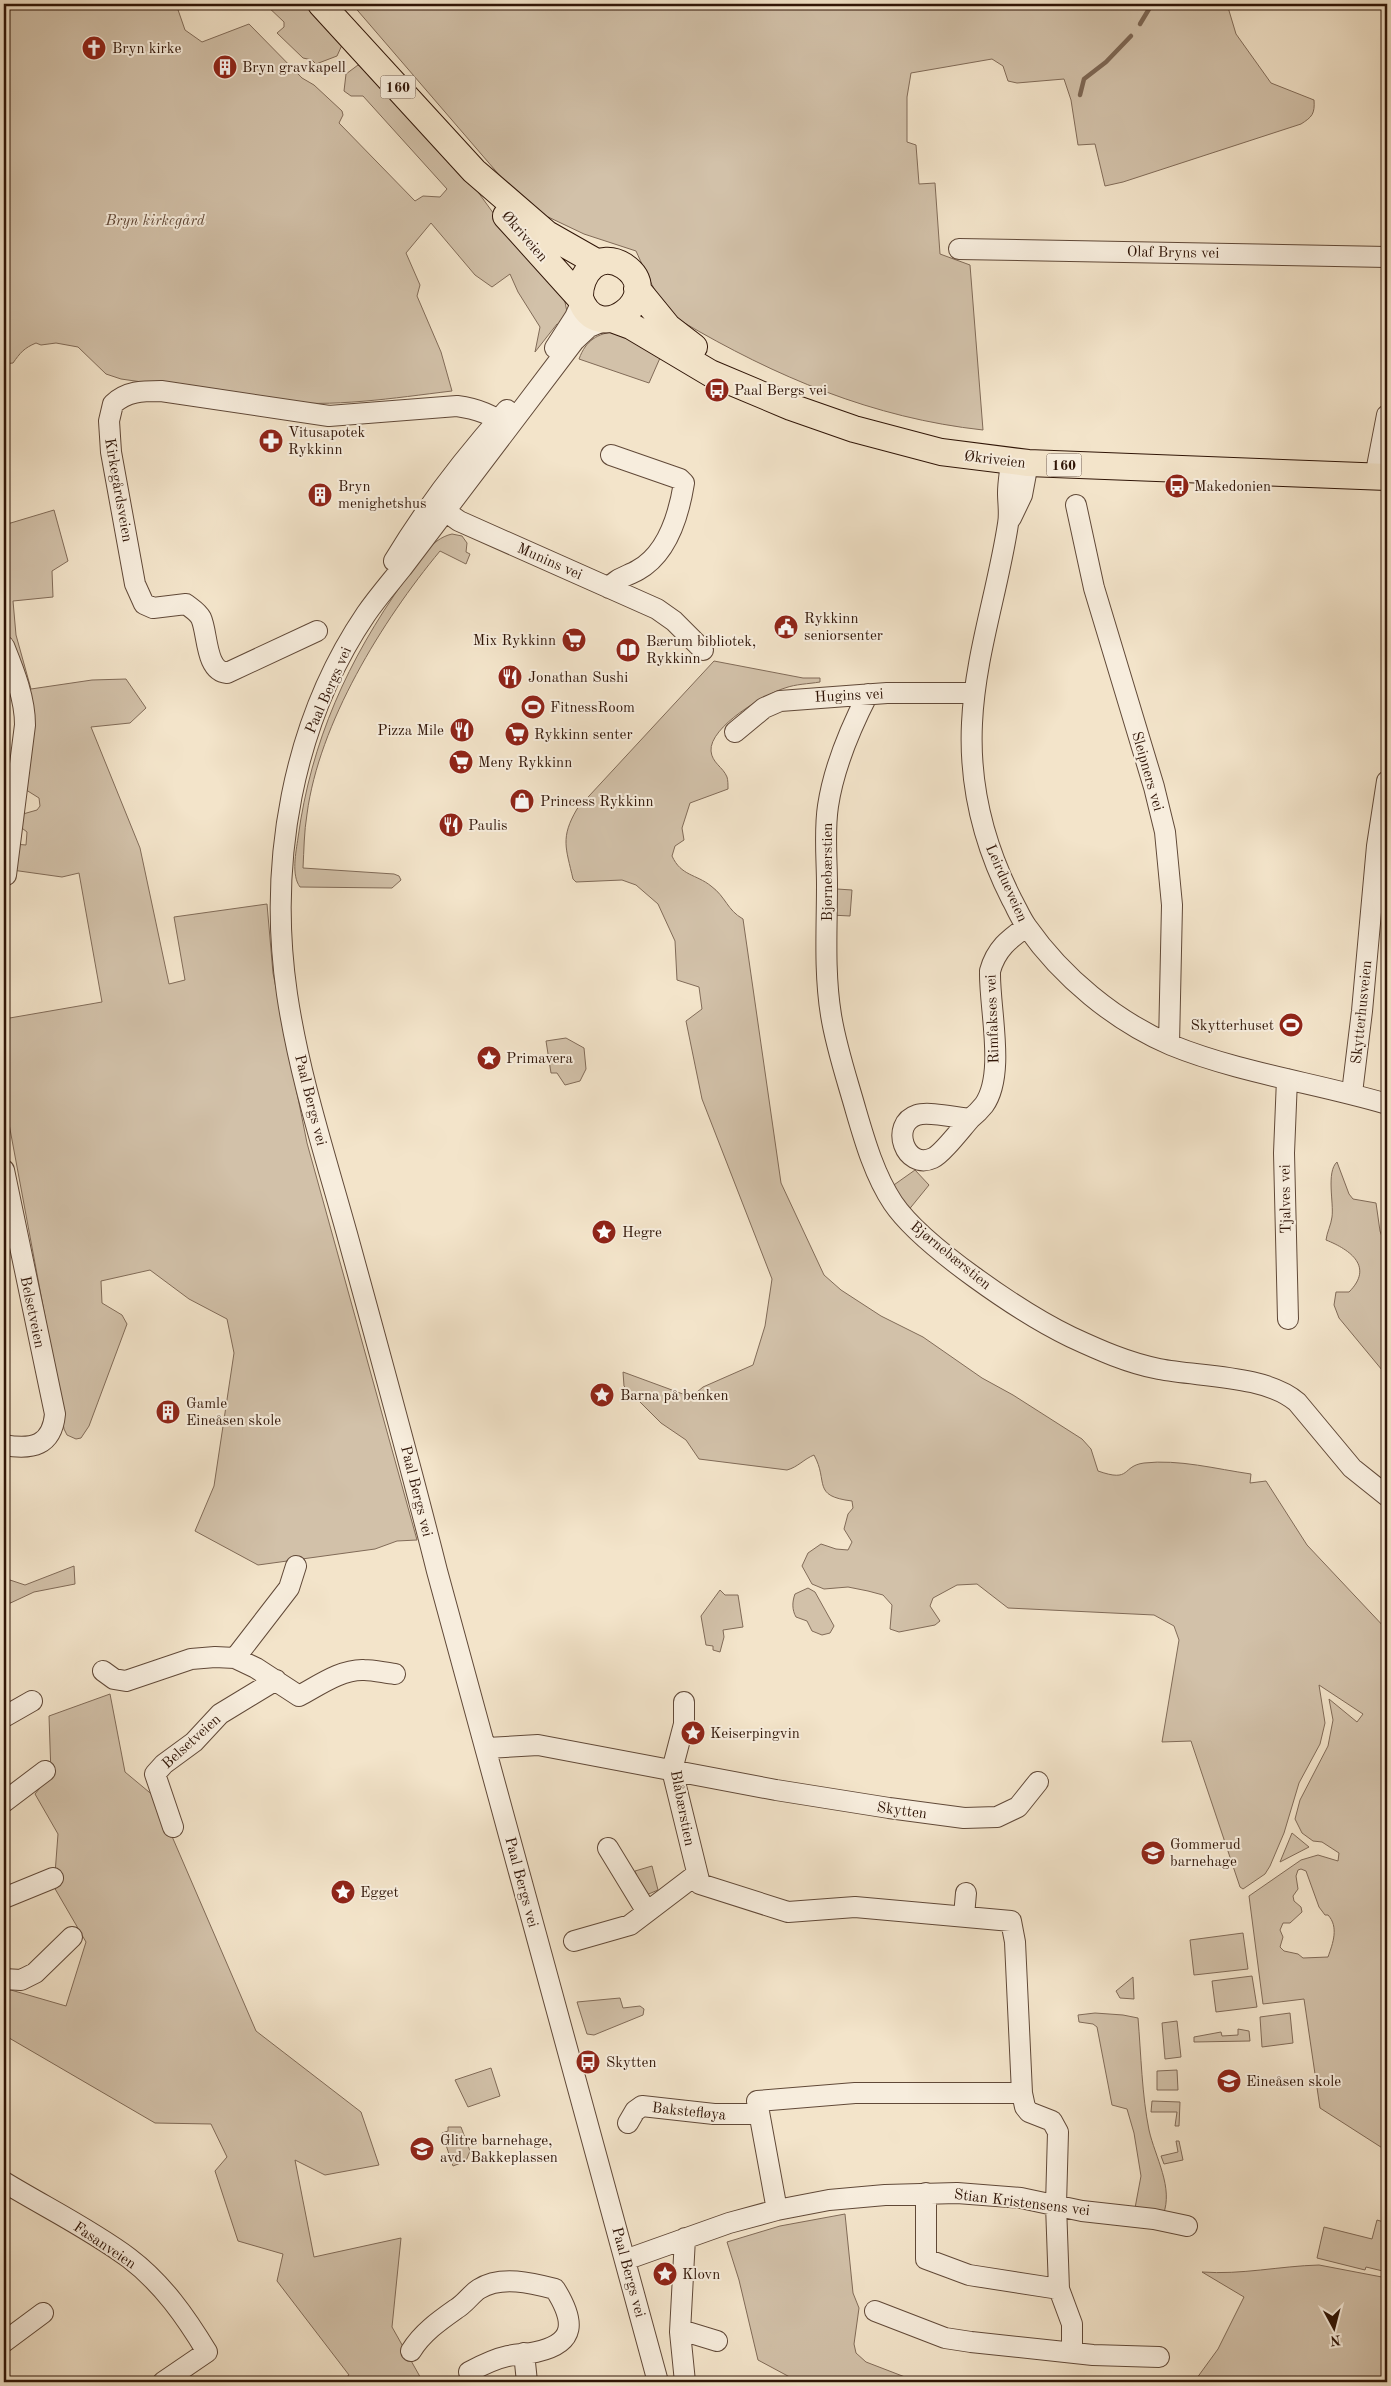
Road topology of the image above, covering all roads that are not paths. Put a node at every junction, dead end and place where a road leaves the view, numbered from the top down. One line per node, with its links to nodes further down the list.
1 (321, 4): 2 (main road, Økriveien / 160)
2 (474, 171): 5 (main road, Økriveien / 160); 7 (main road, Økriveien / 160)
3 (959, 248): 4 (street, Olaf Bryns vei)
4 (1387, 257)
5 (598, 263): 6 (main road, 160); 7 (main road)
6 (637, 290): 8 (main road); 9 (main road, Økriveien / 160)
7 (581, 300): 8 (main road, 160); 11 (street, Paal Bergs vei)
8 (610, 319): 9 (main road, Økriveien / 160); 11 (street, Paal Bergs vei)
9 (762, 394): 13 (main road, Økriveien / 160)
10 (1387, 415): 14 (street)
11 (504, 423): 15 (street, Paal Bergs vei); 18 (street, Kirkegårdsveien)
12 (611, 455): 17 (street)
13 (1019, 463): 14 (main road, Økriveien / 160); 21 (street, Leirdueveien)
14 (1381, 477)
15 (445, 503): 17 (street, Munins vei); 44 (street, Paal Bergs vei)
16 (1076, 505): 27 (street, Sleipners vei)
17 (609, 588): 20 (street, Munins vei)
18 (317, 631)
19 (4, 646): 25 (street)
20 (703, 650)
21 (974, 693): 22 (street, Hugins vei); 26 (street, Leirdueveien)
22 (868, 694): 23 (street, Hugins vei); 35 (street, Bjørnebærstien)
23 (735, 732)
24 (1387, 781): 29 (street, Skytterhusveien)
25 (6, 875)
26 (1026, 927): 27 (street, Leirdueveien); 31 (street, Rimfakses vei)
27 (1169, 1044): 28 (street, Leirdueveien)
28 (1287, 1079): 29 (street, Leirdueveien); 33 (street, Tjalves vei)
29 (1352, 1093): 30 (street, Leirdueveien)
30 (1387, 1104)
31 (970, 1120)
32 (4, 1170): 34 (street, Belsetveien)
33 (1288, 1319)
34 (4, 1445)
35 (1387, 1496)
36 (296, 1566): 37 (street)
37 (235, 1658): 38 (street); 40 (street)
38 (103, 1671)
39 (395, 1674): 40 (street)
40 (276, 1680): 49 (street, Belsetveien)
41 (32, 1701): 43 (street)
42 (684, 1702): 45 (street, Blåbærstien)
43 (4, 1717)
44 (487, 1748): 45 (street, Skytten); 69 (street, Paal Bergs vei)
45 (672, 1770): 47 (street, Skytten); 52 (street, Blåbærstien)
46 (45, 1772): 48 (street)
47 (1038, 1782)
48 (4, 1802)
49 (173, 1827)
50 (608, 1848): 55 (street)
51 (53, 1878): 54 (street)
52 (698, 1879): 55 (street); 56 (street)
53 (966, 1892): 56 (street)
54 (4, 1898)
55 (647, 1912): 58 (street)
56 (964, 1916): 60 (street)
57 (72, 1937): 59 (street)
58 (574, 1941)
59 (4, 1979)
60 (1022, 2093): 61 (street); 65 (street)
61 (758, 2108): 62 (street, Bakstefløya); 66 (street)
62 (628, 2123)
63 (4, 2182): 81 (street, Fasanveien)
64 (926, 2193): 65 (street, Stian Kristensens vei); 66 (street, Stian Kristensens vei); 70 (street)
65 (1056, 2205): 67 (street, Stian Kristensens vei); 70 (street)
66 (777, 2210): 68 (street, Stian Kristensens vei)
67 (1188, 2226)
68 (685, 2238): 69 (street, Stian Kristensens vei); 73 (street)
69 (625, 2260): 83 (street, Paal Bergs vei)
70 (1059, 2289): 77 (street)
71 (875, 2311): 77 (street)
72 (43, 2313): 75 (street)
73 (680, 2330): 74 (street); 84 (street)
74 (717, 2341)
75 (4, 2342)
76 (411, 2351): 78 (street)
77 (1072, 2352): 79 (street)
78 (524, 2353): 80 (street); 82 (street)
79 (1159, 2357)
80 (469, 2372)
81 (163, 2382)
82 (527, 2382)
83 (658, 2382)
84 (685, 2382)

